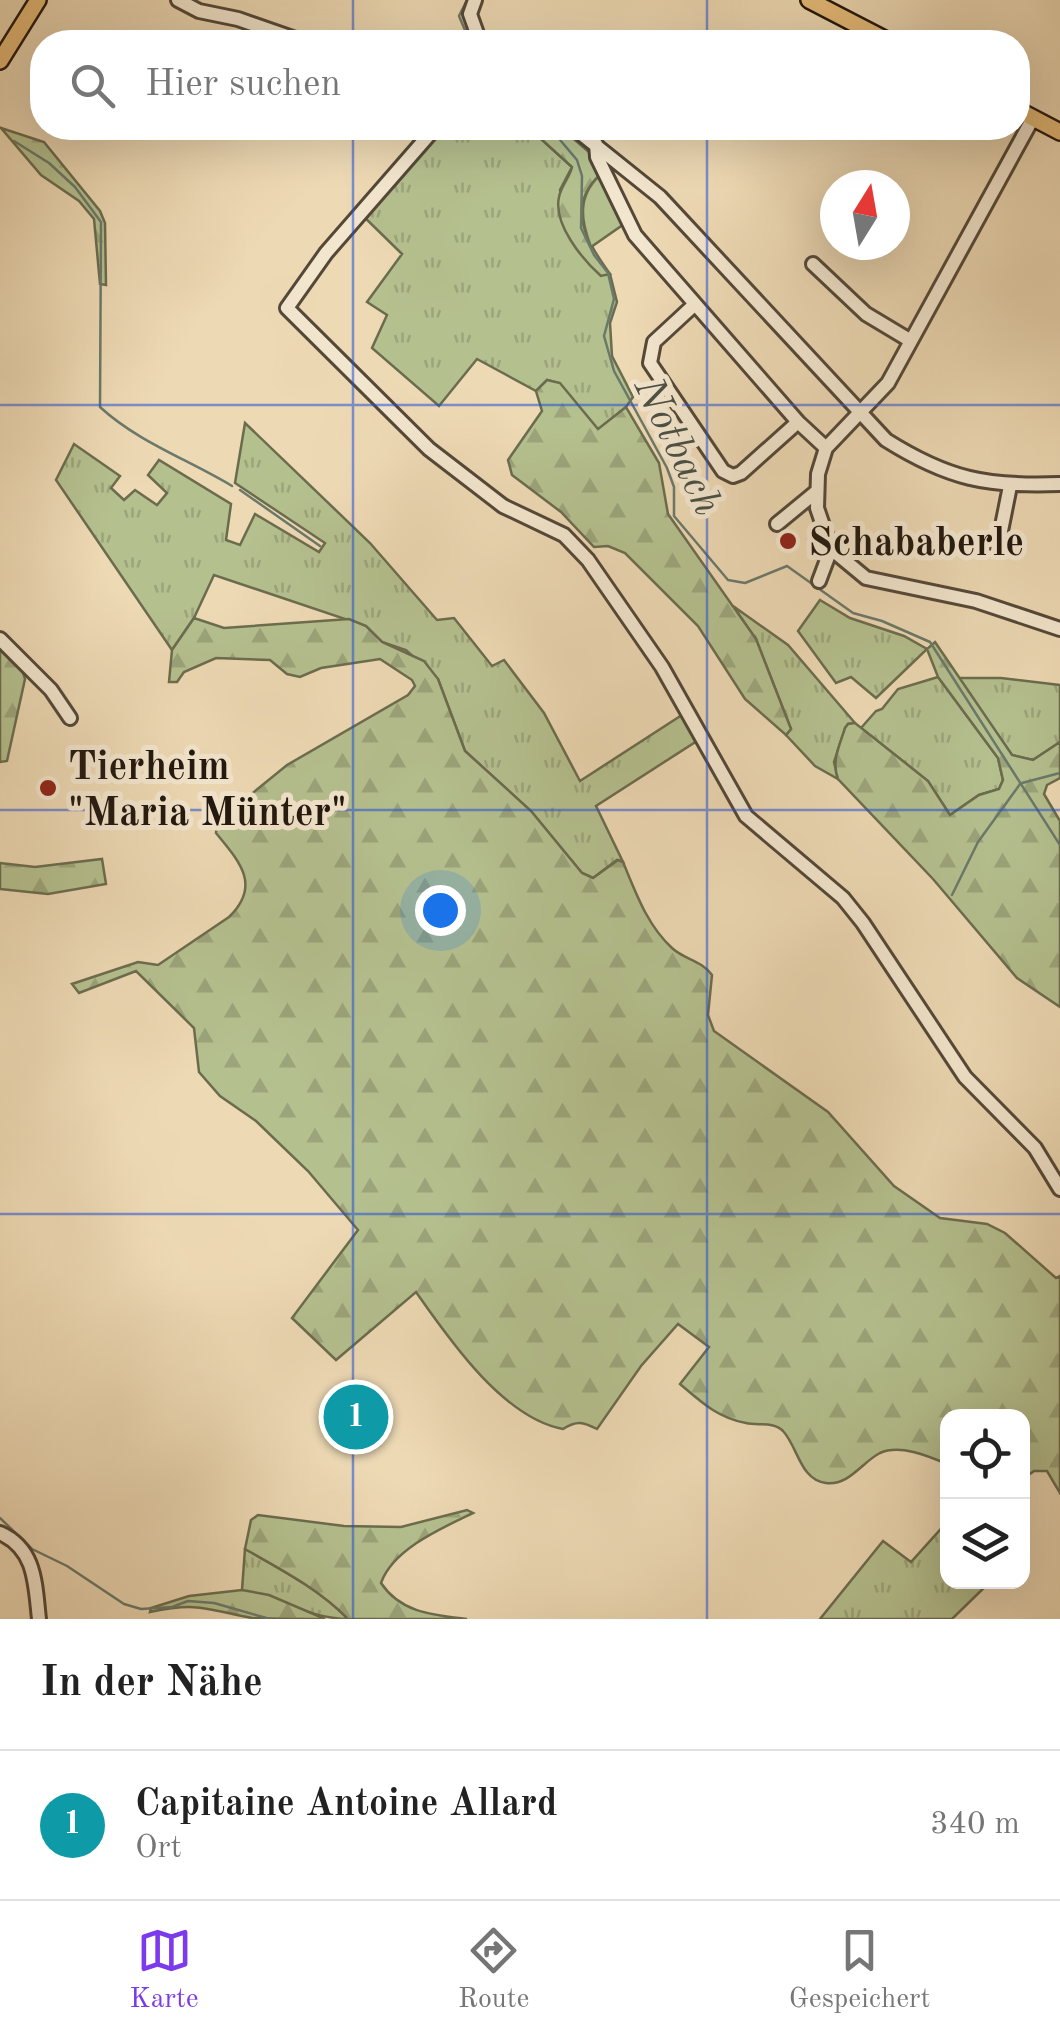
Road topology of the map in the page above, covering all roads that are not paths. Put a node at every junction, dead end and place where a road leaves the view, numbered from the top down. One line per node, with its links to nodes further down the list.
1 (38, 0): 8 (main road)
2 (178, 0): 5 (street)
3 (476, 0): 6 (street)
4 (809, 0): 7 (main road)
5 (270, 30)
6 (476, 30)
7 (867, 30)
8 (0, 61)
9 (1030, 116): 10 (main road)
10 (1033, 118): 11 (street); 12 (main road)
11 (1030, 123)
12 (1060, 132)
13 (425, 140): 35 (street)
14 (590, 140): 16 (street)
15 (1021, 140): 21 (street)
16 (596, 144): 17 (street); 18 (street)
17 (631, 172): 18 (street); 22 (street)
18 (609, 182): 20 (street)
19 (813, 264): 21 (street)
20 (694, 305): 23 (street); 23 (street)
21 (911, 341): 22 (street)
22 (860, 415): 24 (street); 26 (street)
23 (798, 422): 24 (street)
24 (826, 448): 27 (street)
25 (1060, 484): 26 (street)
26 (1010, 486): 30 (street)
27 (816, 492): 28 (street); 29 (street)
28 (777, 524)
29 (831, 549): 31 (street); 32 (street)
30 (998, 550)
31 (819, 582)
32 (1060, 628)
33 (0, 639): 34 (street)
34 (70, 718)
35 (1060, 1190)
36 (0, 1533): 37 (street)
37 (39, 1619)

